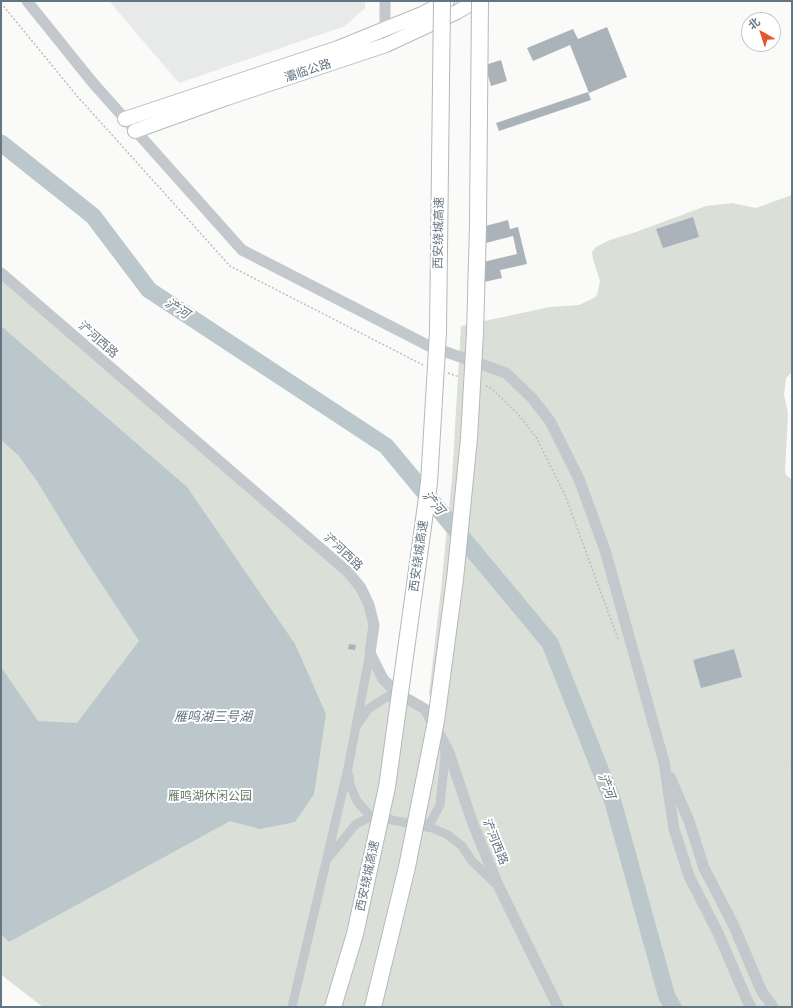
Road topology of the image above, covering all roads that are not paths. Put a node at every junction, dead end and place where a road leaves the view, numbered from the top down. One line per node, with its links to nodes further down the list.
1 (26, 1): 8 (street)
2 (385, 1): 7 (street)
3 (442, 1): 22 (highway, 西安绕城高速, bridge)
4 (447, 1): 7 (main road, 灞临公路)
5 (475, 1): 9 (main road, 灞临公路)
6 (480, 1): 23 (highway, bridge)
7 (385, 29): 8 (main road, 灞临公路)
8 (125, 119): 9 (street)
9 (135, 131): 15 (street)
10 (1, 273): 11 (street, 浐河西路)
11 (370, 653): 12 (street, 浐河西路); 13 (street)
12 (397, 693): 13 (street); 14 (street, 浐河西路)
13 (356, 727): 16 (street)
14 (443, 741): 18 (street); 20 (street, 浐河西路)
15 (664, 762): 25 (street); 26 (street)
16 (348, 768): 17 (street); 19 (street)
17 (371, 817): 18 (street); 19 (street)
18 (422, 826): 20 (street)
19 (327, 860): 21 (street)
20 (498, 885): 24 (street, 浐河西路)
21 (292, 1007)
22 (334, 1007)
23 (373, 1007)
24 (558, 1007)
25 (752, 1007)
26 (773, 1007)

